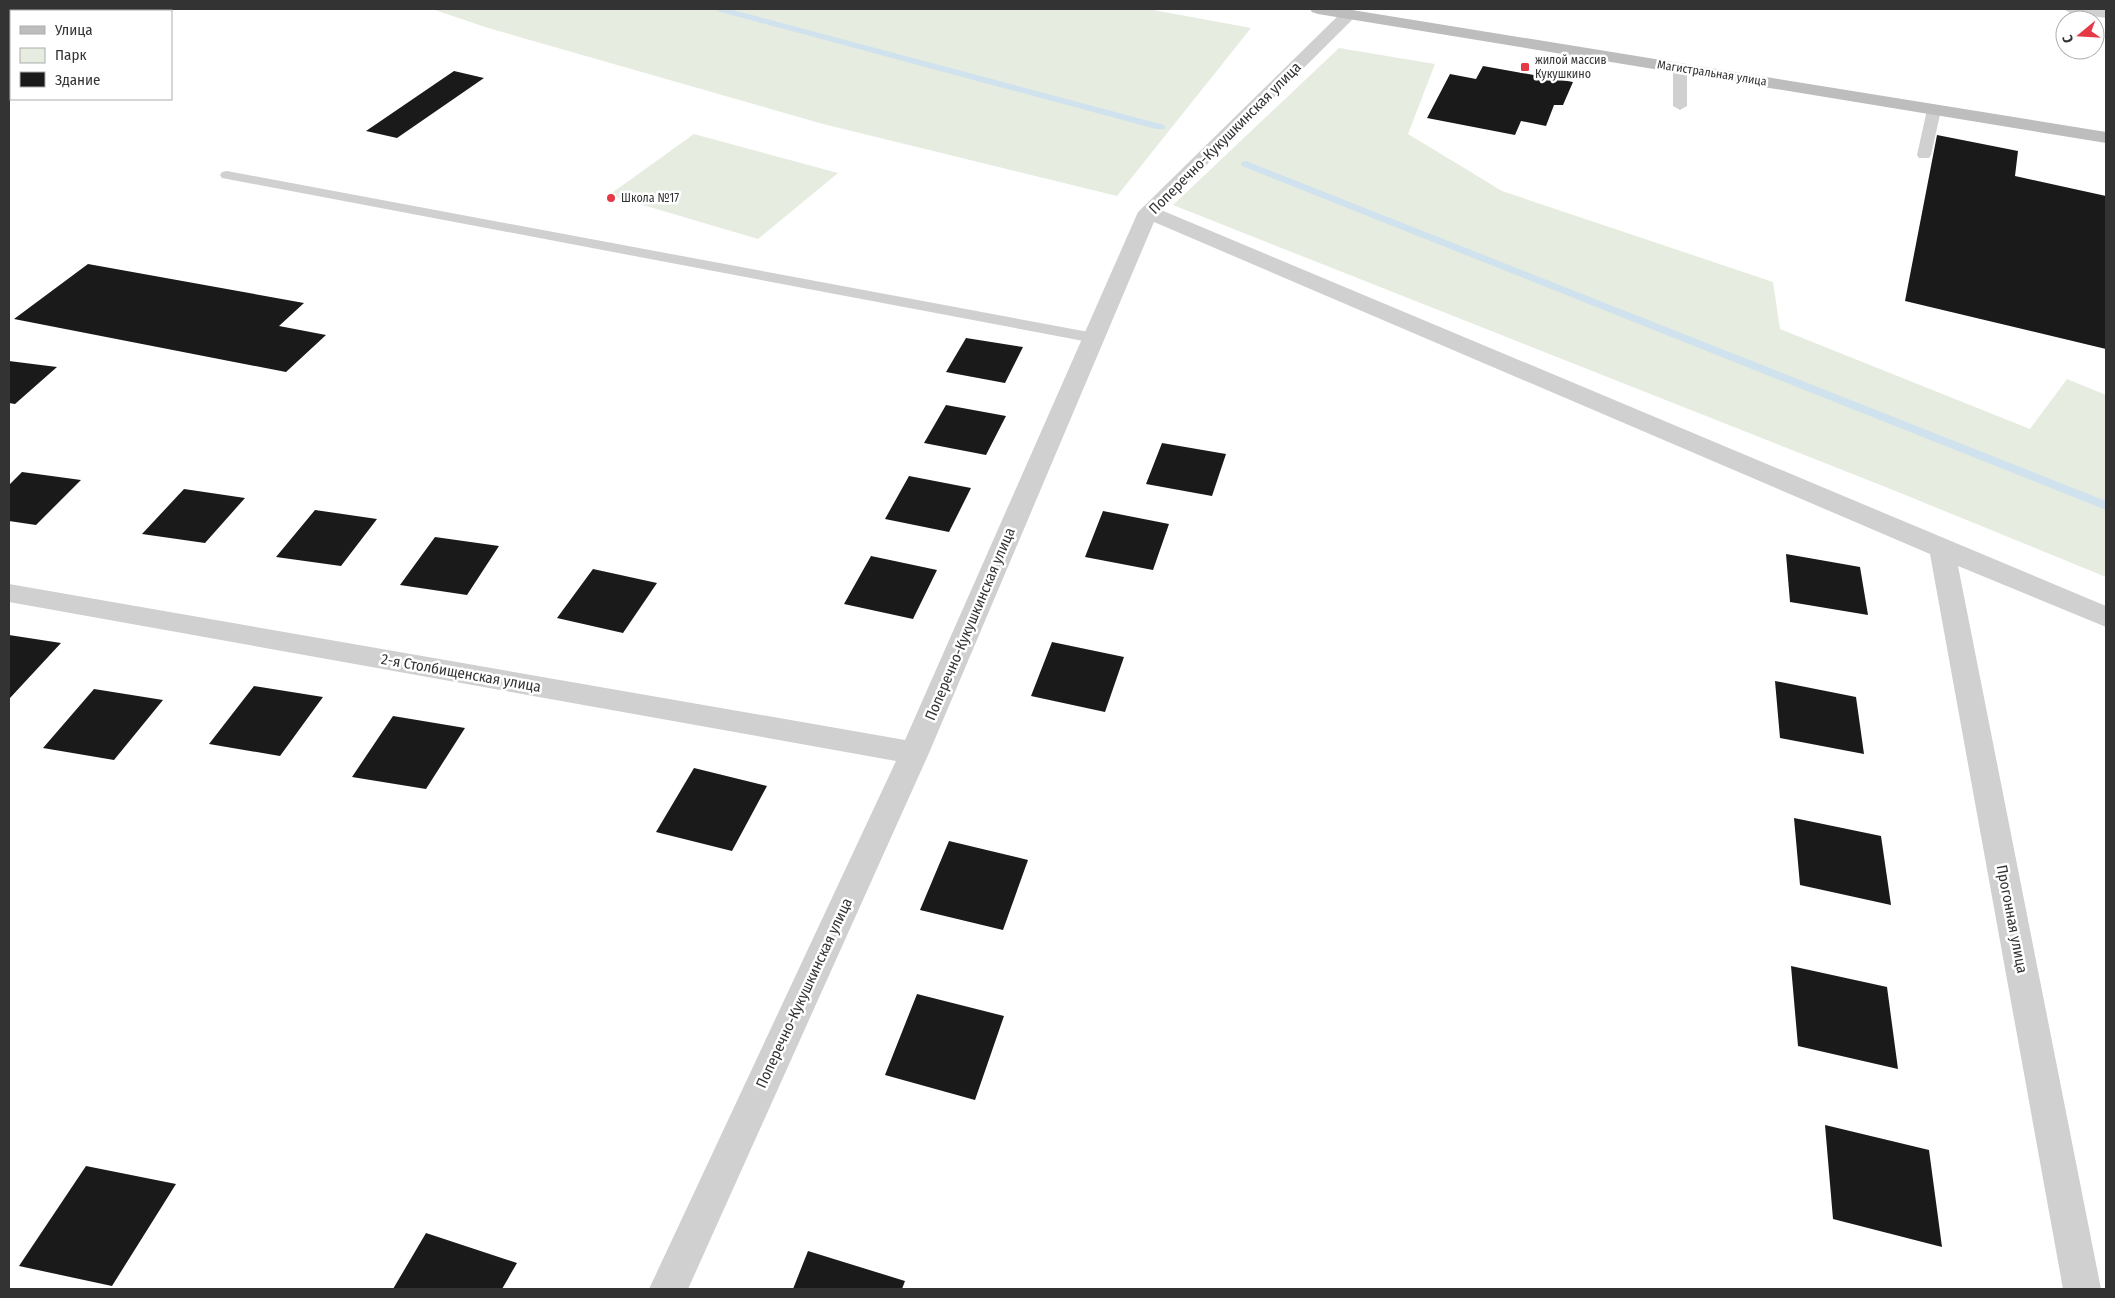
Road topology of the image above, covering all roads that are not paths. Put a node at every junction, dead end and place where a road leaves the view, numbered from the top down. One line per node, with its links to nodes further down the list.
1 (1318, 9): 3 (main road, Магистральная улица)
2 (2070, 9): 4 (lane)
3 (1349, 14): 5 (main road, Магистральная улица); 11 (street, Поперечно-Кукушкинская улица)
4 (2106, 14)
5 (1680, 68): 6 (lane); 7 (main road, Магистральная улица)
6 (1680, 106)
7 (1934, 110): 8 (main road, Магистральная улица); 9 (lane)
8 (2106, 138)
9 (1924, 155)
10 (227, 175): 12 (lane)
11 (1148, 212): 12 (street, Поперечно-Кукушкинская улица); 13 (street)
12 (1094, 338): 16 (street, Поперечно-Кукушкинская улица)
13 (1942, 549): 15 (street); 18 (street, Прогонная улица)
14 (9, 593): 16 (street, 2-я Столбищенская улица)
15 (2106, 617)
16 (914, 753): 17 (street, Поперечно-Кукушкинская улица)
17 (668, 1289)
18 (2082, 1289)

